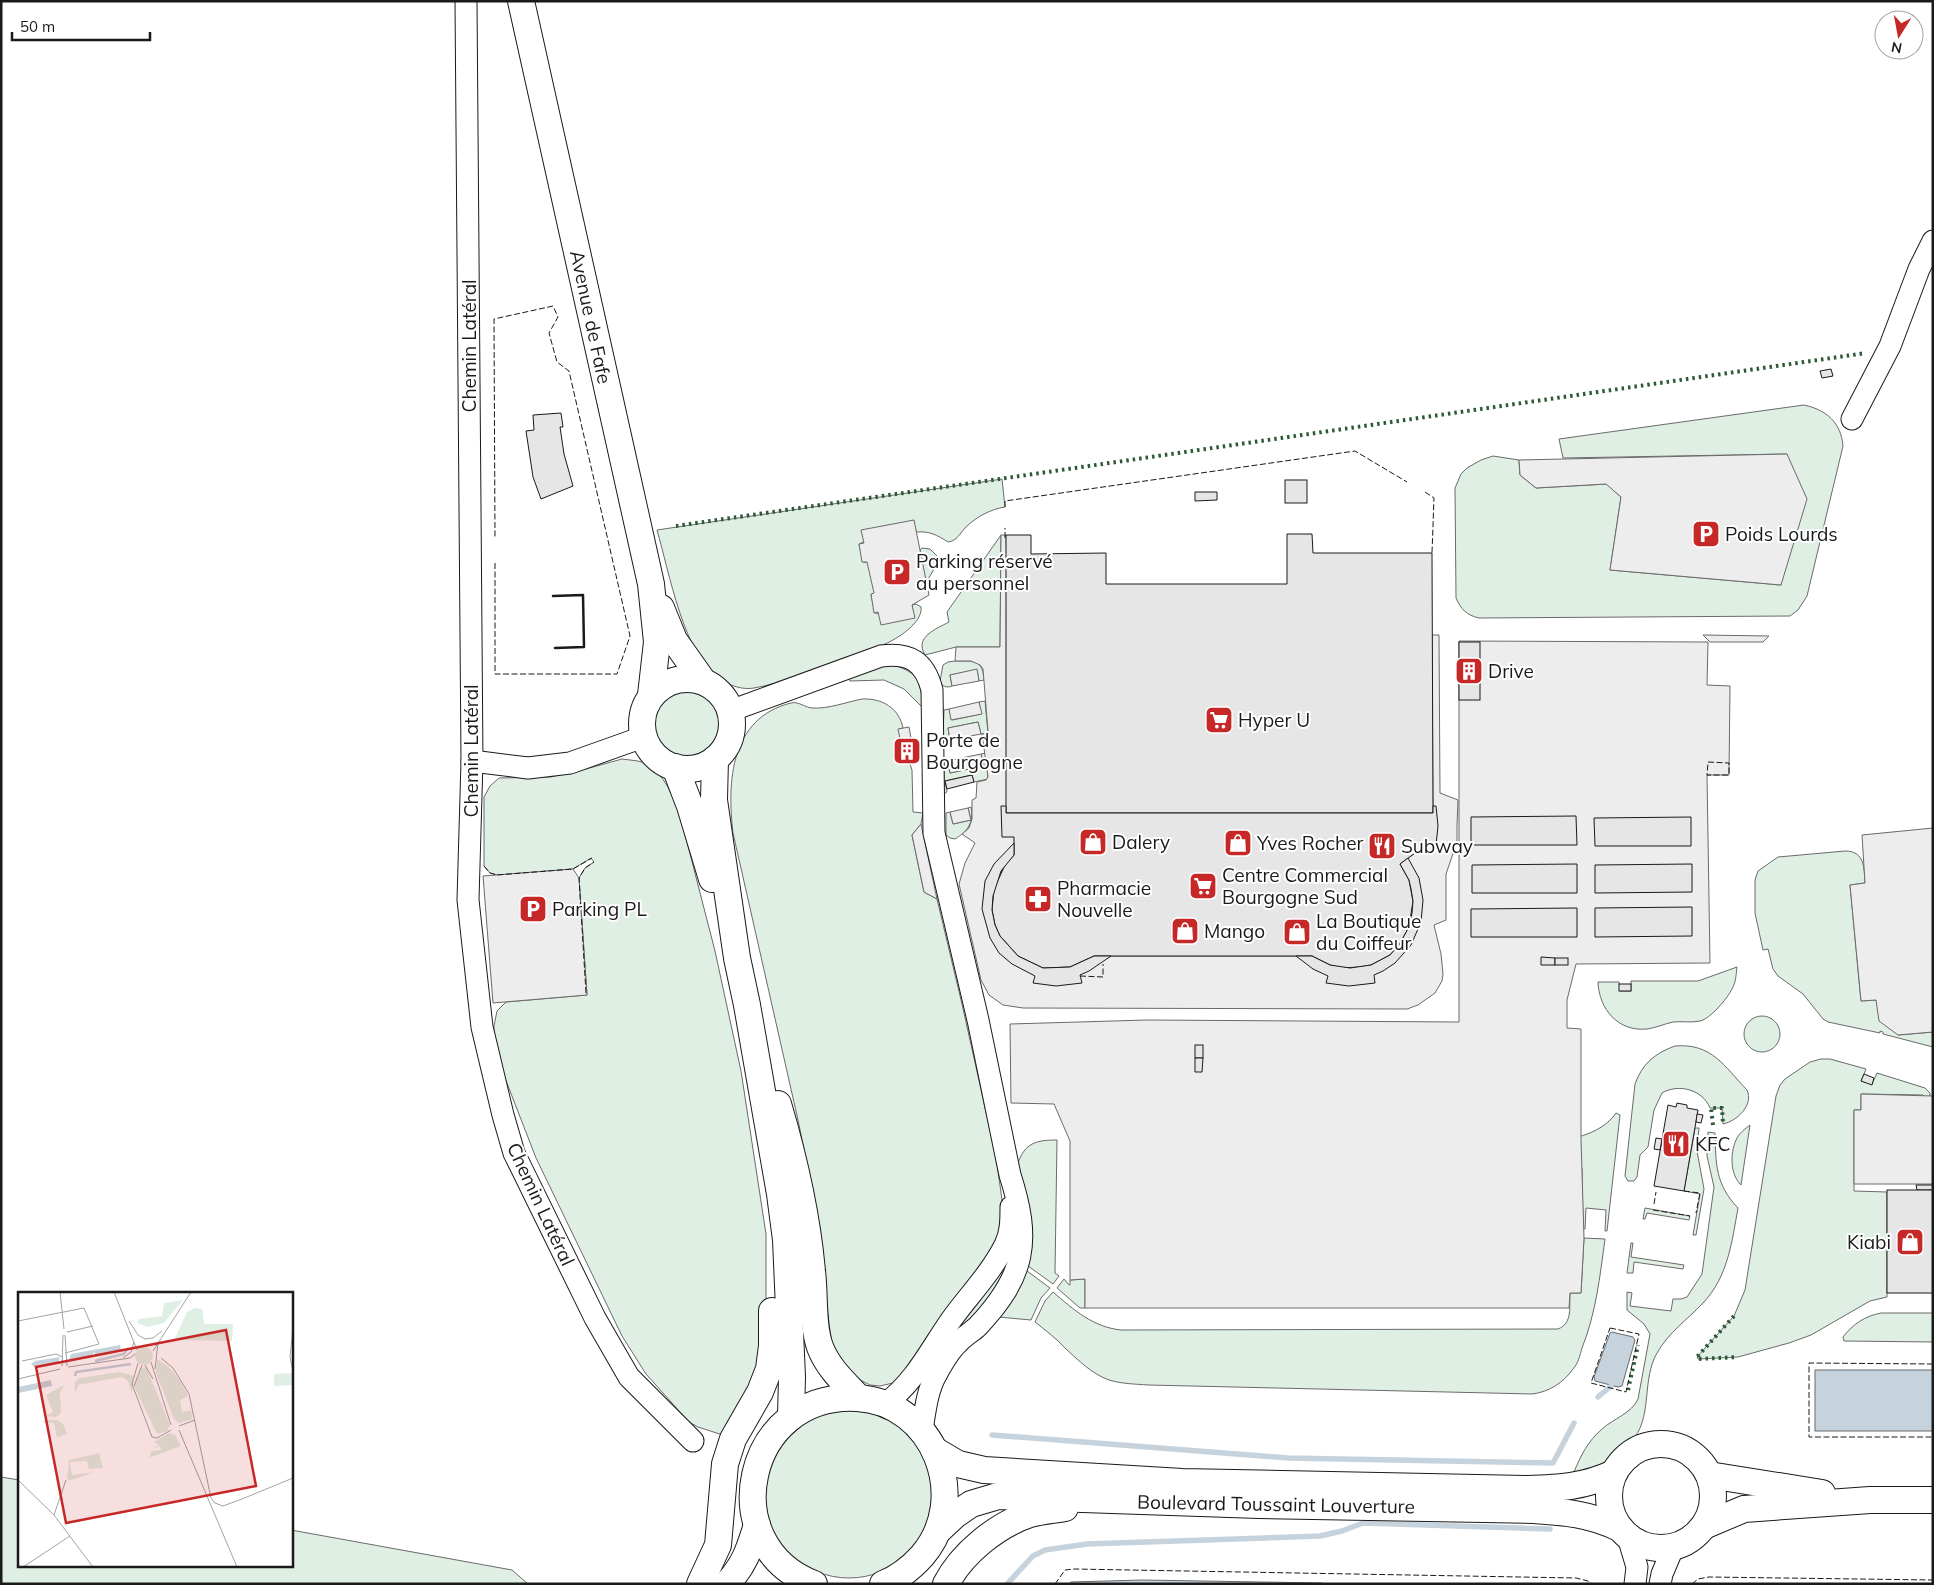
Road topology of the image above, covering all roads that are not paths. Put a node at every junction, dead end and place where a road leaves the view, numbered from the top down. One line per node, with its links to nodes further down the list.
1 (466, 1): 11 (street, Chemin Latéral)
2 (521, 1): 5 (main road, Avenue de Fafe)
3 (1933, 241): 4 (street)
4 (1852, 419)
5 (651, 584): 6 (main road, Avenue de Fafe); 7 (main road, Avenue de Fafe)
6 (702, 681): 7 (main road); 8 (main road)
7 (651, 695): 9 (main road)
8 (730, 711): 10 (main road); 16 (street)
9 (643, 737): 11 (street); 12 (main road)
10 (715, 759): 12 (main road); 13 (main road)
11 (472, 761): 20 (street, Chemin Latéral)
12 (674, 767): 13 (main road)
13 (737, 958): 14 (main road)
14 (747, 1005): 15 (main road); 17 (main road)
15 (771, 1146): 19 (main road); 34 (main road)
16 (1010, 1175): 18 (street); 21 (street)
17 (859, 1398): 18 (main road, Boulevard Toussaint Louverture); 19 (main road, Boulevard Toussaint Louverture)
18 (884, 1404): 21 (main road, Boulevard Toussaint Louverture)
19 (791, 1416): 27 (main road, Boulevard Toussaint Louverture)
20 (693, 1441)
21 (929, 1441): 22 (main road, Boulevard Toussaint Louverture); 29 (main road)
22 (1614, 1474): 23 (main road); 30 (main road)
23 (1709, 1475): 24 (main road); 28 (main road)
24 (1870, 1500): 25 (main road); 28 (main road)
25 (1933, 1500)
26 (1259, 1505): 29 (main road, Boulevard Toussaint Louverture); 30 (main road, Boulevard Toussaint Louverture); 37 (main road)
27 (757, 1525): 33 (main road); 35 (main road)
28 (1706, 1525): 31 (main road)
29 (940, 1529): 32 (main road)
30 (1624, 1532): 31 (main road); 38 (street)
31 (1673, 1548): 39 (street)
32 (911, 1575): 36 (main road)
33 (805, 1583)
34 (700, 1584)
35 (726, 1584)
36 (883, 1584)
37 (946, 1584)
38 (1635, 1584)
39 (1660, 1584)

